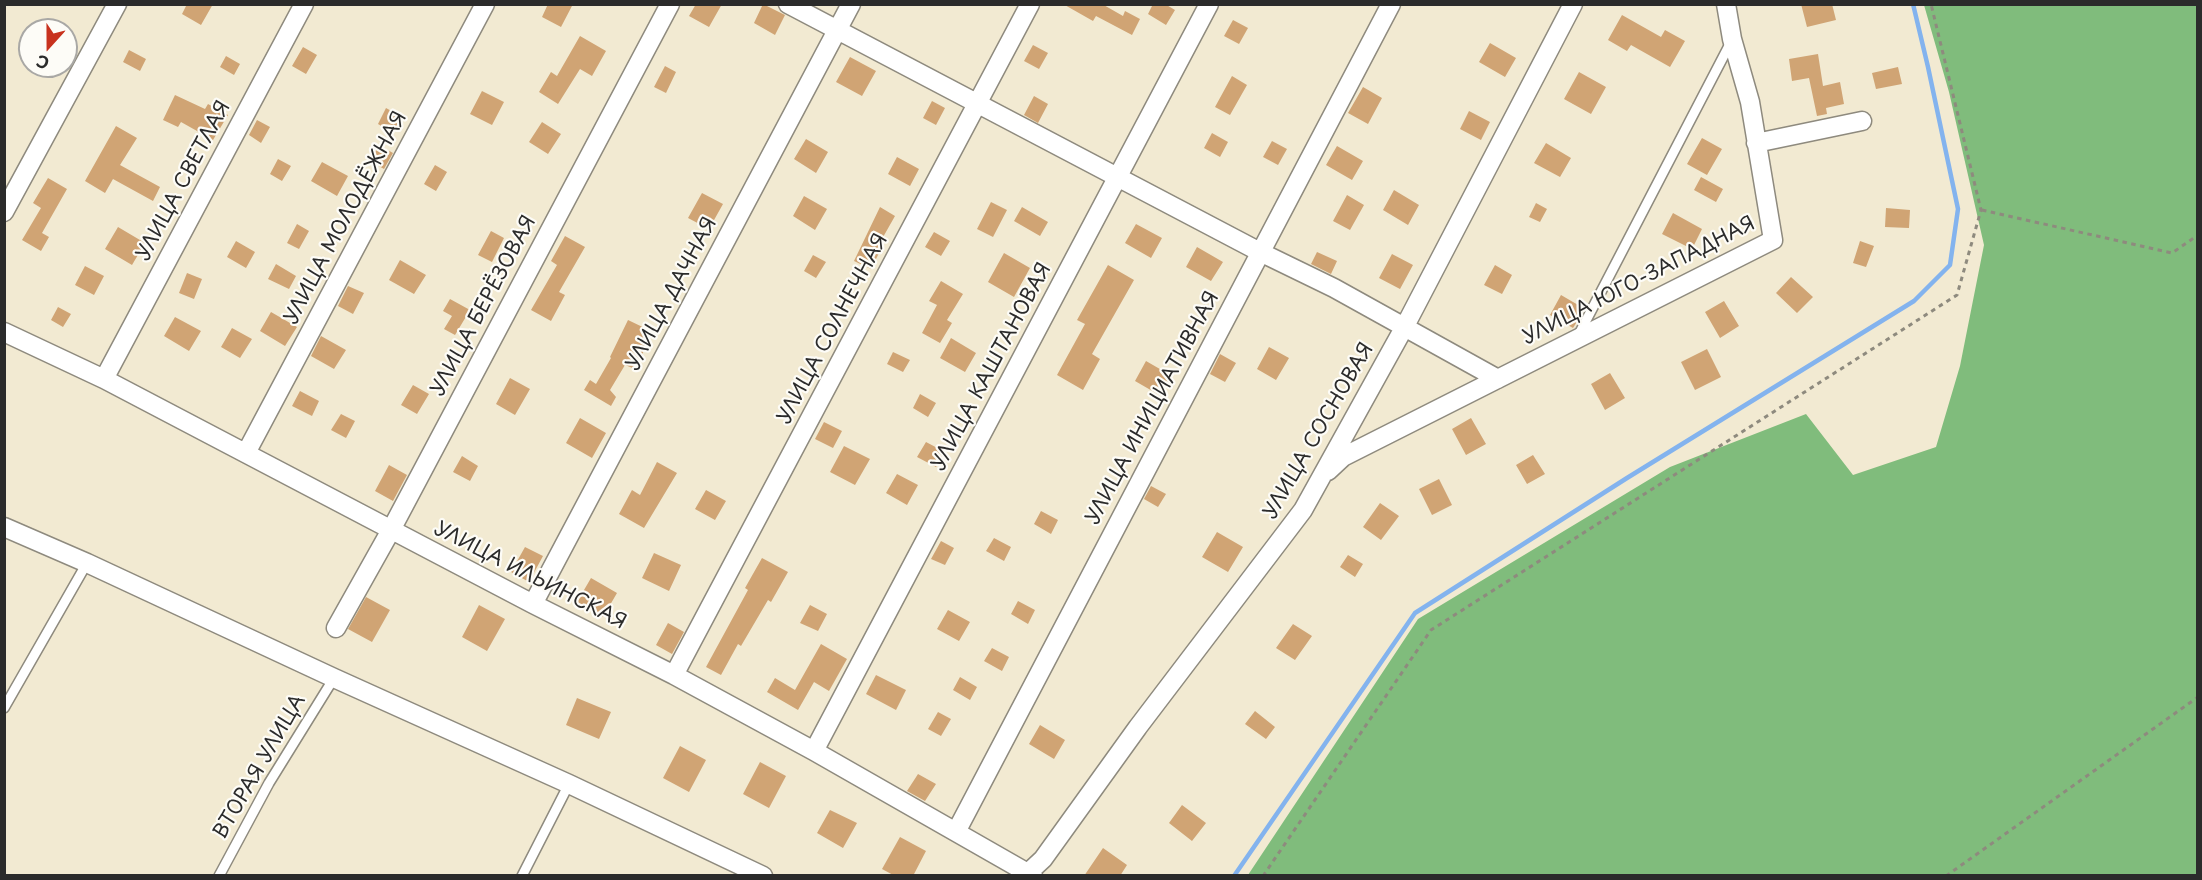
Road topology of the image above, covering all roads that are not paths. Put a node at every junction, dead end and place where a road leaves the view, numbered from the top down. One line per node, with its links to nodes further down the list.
1 (117, 4): 18 (street)
2 (304, 4): 23 (street, УЛИЦА СВЕТЛАЯ)
3 (486, 4): 25 (street, УЛИЦА МОЛОДЁЖНАЯ)
4 (670, 4): 28 (street, УЛИЦА БЕРЁЗОВАЯ)
5 (789, 4): 12 (street)
6 (851, 4): 12 (street, УЛИЦА ДАЧНАЯ)
7 (1030, 4): 14 (street, УЛИЦА СОЛНЕЧНАЯ)
8 (1209, 4): 17 (street, УЛИЦА КАШТАНОВАЯ)
9 (1391, 4): 19 (street, УЛИЦА ИНИЦИАТИВНАЯ)
10 (1573, 4): 20 (street, УЛИЦА СОСНОВАЯ)
11 (1726, 4): 13 (street, УЛИЦА ЮГО-ЗАПАДНАЯ)
12 (838, 30): 14 (street); 30 (street, УЛИЦА ДАЧНАЯ)
13 (1732, 39): 16 (street, УЛИЦА ЮГО-ЗАПАДНАЯ); 22 (lane)
14 (979, 103): 17 (street); 32 (street, УЛИЦА СОЛНЕЧНАЯ)
15 (1862, 121): 16 (street)
16 (1756, 143): 22 (street, УЛИЦА ЮГО-ЗАПАДНАЯ)
17 (1118, 177): 19 (street); 35 (street, УЛИЦА КАШТАНОВАЯ)
18 (4, 212)
19 (1260, 252): 20 (street); 37 (street, УЛИЦА ИНИЦИАТИВНАЯ)
20 (1405, 326): 24 (street); 26 (street, УЛИЦА СОСНОВАЯ)
21 (4, 332): 23 (street, УЛИЦА ИЛЬИНСКАЯ)
22 (1577, 339): 24 (street, УЛИЦА ЮГО-ЗАПАДНАЯ)
23 (104, 379): 25 (street, УЛИЦА ИЛЬИНСКАЯ)
24 (1497, 379): 26 (street, УЛИЦА ЮГО-ЗАПАДНАЯ)
25 (246, 453): 28 (street, УЛИЦА ИЛЬИНСКАЯ)
26 (1319, 479): 38 (street, УЛИЦА СОСНОВАЯ)
27 (4, 527): 29 (street)
28 (391, 530): 30 (street, УЛИЦА ИЛЬИНСКАЯ); 31 (street, УЛИЦА БЕРЁЗОВАЯ)
29 (87, 563): 33 (street); 34 (lane)
30 (533, 604): 32 (street, УЛИЦА ИЛЬИНСКАЯ)
31 (336, 628)
32 (674, 675): 35 (street, УЛИЦА ИЛЬИНСКАЯ)
33 (334, 678): 36 (street); 39 (lane, ВТОРАЯ УЛИЦА)
34 (4, 708)
35 (814, 751): 37 (street, УЛИЦА ИЛЬИНСКАЯ)
36 (569, 784): 40 (lane); 41 (street)
37 (956, 832): 38 (street, УЛИЦА ИЛЬИНСКАЯ)
38 (1030, 874)
39 (219, 876)
40 (522, 876)
41 (763, 876)

